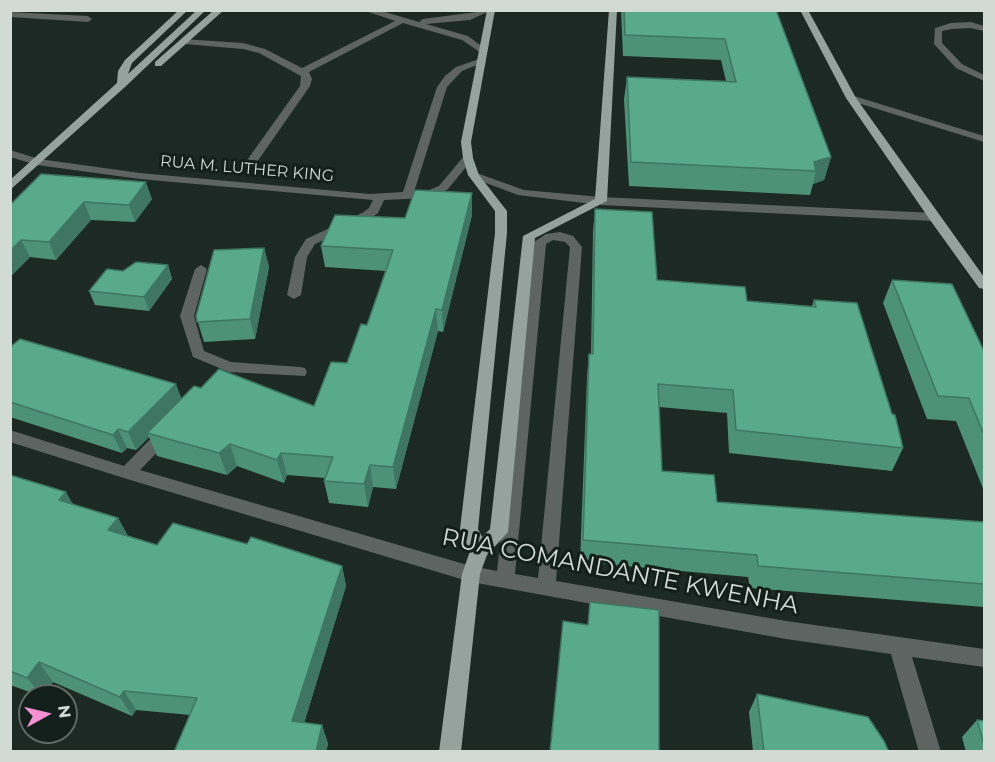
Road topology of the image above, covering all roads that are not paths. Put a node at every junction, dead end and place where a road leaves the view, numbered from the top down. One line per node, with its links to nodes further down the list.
1 (184, 10): 16 (main road)
2 (202, 10): 16 (main road)
3 (220, 10): 12 (main road)
4 (367, 10): 10 (street)
5 (490, 10): 10 (street); 13 (main road)
6 (614, 10): 27 (main road)
7 (804, 10): 17 (main road)
8 (10, 14): 9 (street)
9 (88, 19)
10 (407, 21): 13 (street); 14 (street)
11 (984, 29): 15 (street)
12 (185, 41): 14 (street); 16 (main road)
13 (483, 56): 20 (main road); 26 (street)
14 (302, 72): 22 (street)
15 (984, 78)
16 (122, 85): 21 (main road)
17 (851, 98): 18 (street); 28 (main road)
18 (984, 139)
19 (10, 153): 21 (street, RUA M. LUTHER KING)
20 (468, 158): 23 (main road); 26 (street, RUA M. LUTHER KING)
21 (37, 162): 24 (main road); 25 (street, RUA M. LUTHER KING)
22 (246, 170)
23 (474, 175): 27 (street); 36 (main road)
24 (10, 187)
25 (381, 197): 26 (street, RUA M. LUTHER KING); 31 (street)
26 (407, 197)
27 (601, 201): 28 (street); 36 (main road)
28 (934, 218): 30 (main road)
29 (201, 269): 32 (street)
30 (984, 285)
31 (294, 295)
32 (300, 372)
33 (174, 424): 35 (street)
34 (10, 436): 35 (street, RUA COMANDANTE KWENHA)
35 (127, 473): 37 (street, RUA COMANDANTE KWENHA)
36 (479, 551): 37 (main road)
37 (471, 574): 38 (street, RUA COMANDANTE KWENHA); 42 (main road)
38 (505, 580): 39 (street, RUA COMANDANTE KWENHA); 39 (street)
39 (546, 587): 40 (street, RUA COMANDANTE KWENHA)
40 (899, 646): 41 (street, RUA COMANDANTE KWENHA); 43 (street)
41 (984, 658)
42 (450, 752)
43 (930, 752)

